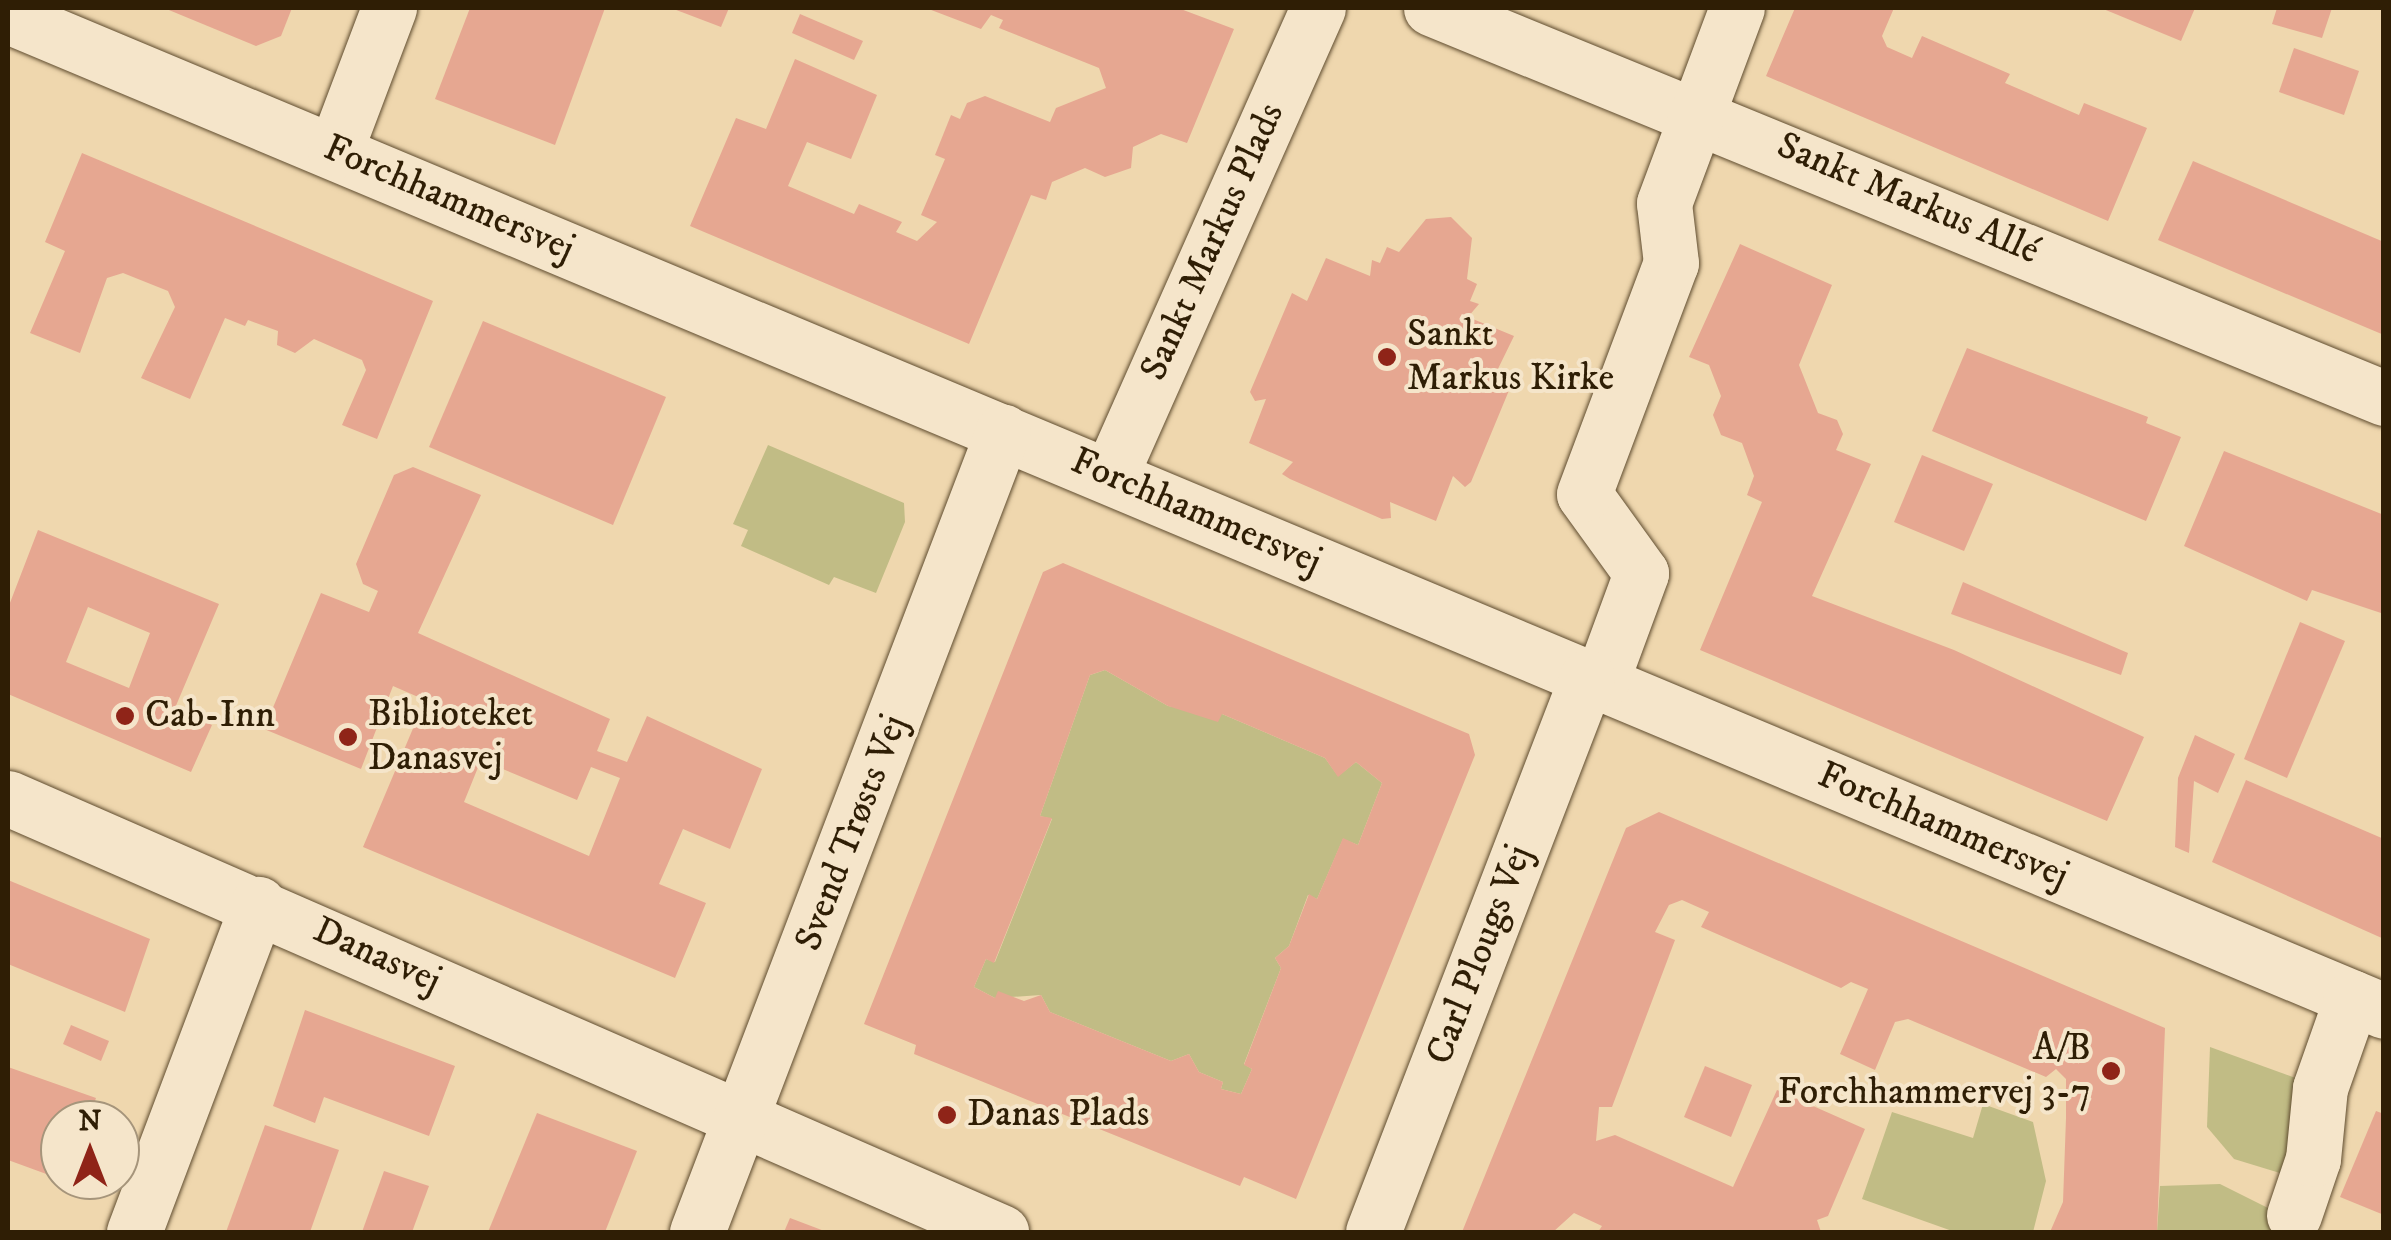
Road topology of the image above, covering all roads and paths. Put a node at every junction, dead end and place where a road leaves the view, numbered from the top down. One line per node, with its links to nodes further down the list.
1 (389, 8): 7 (street)
2 (1318, 8): 10 (street, Sankt Markus Plads)
3 (1430, 8): 6 (street, Sankt Markus Allé)
4 (1737, 8): 6 (street)
5 (8, 16): 7 (street, Forchhammersvej)
6 (1698, 111): 8 (street, Sankt Markus Allé); 11 (street)
7 (335, 151): 9 (street, Forchhammersvej)
8 (2384, 398)
9 (1003, 432): 10 (street, Forchhammersvej); 15 (street, Svend Trøsts Vej)
10 (1110, 476): 11 (street, Forchhammersvej)
11 (1594, 680): 14 (street, Forchhammersvej); 20 (street, Carl Plougs Vej)
12 (8, 798): 13 (street, Danasvej)
13 (258, 904): 15 (street, Danasvej); 17 (street)
14 (2368, 1004): 16 (street)
15 (744, 1118): 18 (street, Svend Trøsts Vej); 19 (street)
16 (2294, 1215)
17 (134, 1232)
18 (697, 1232)
19 (1001, 1232)
20 (1373, 1232)

